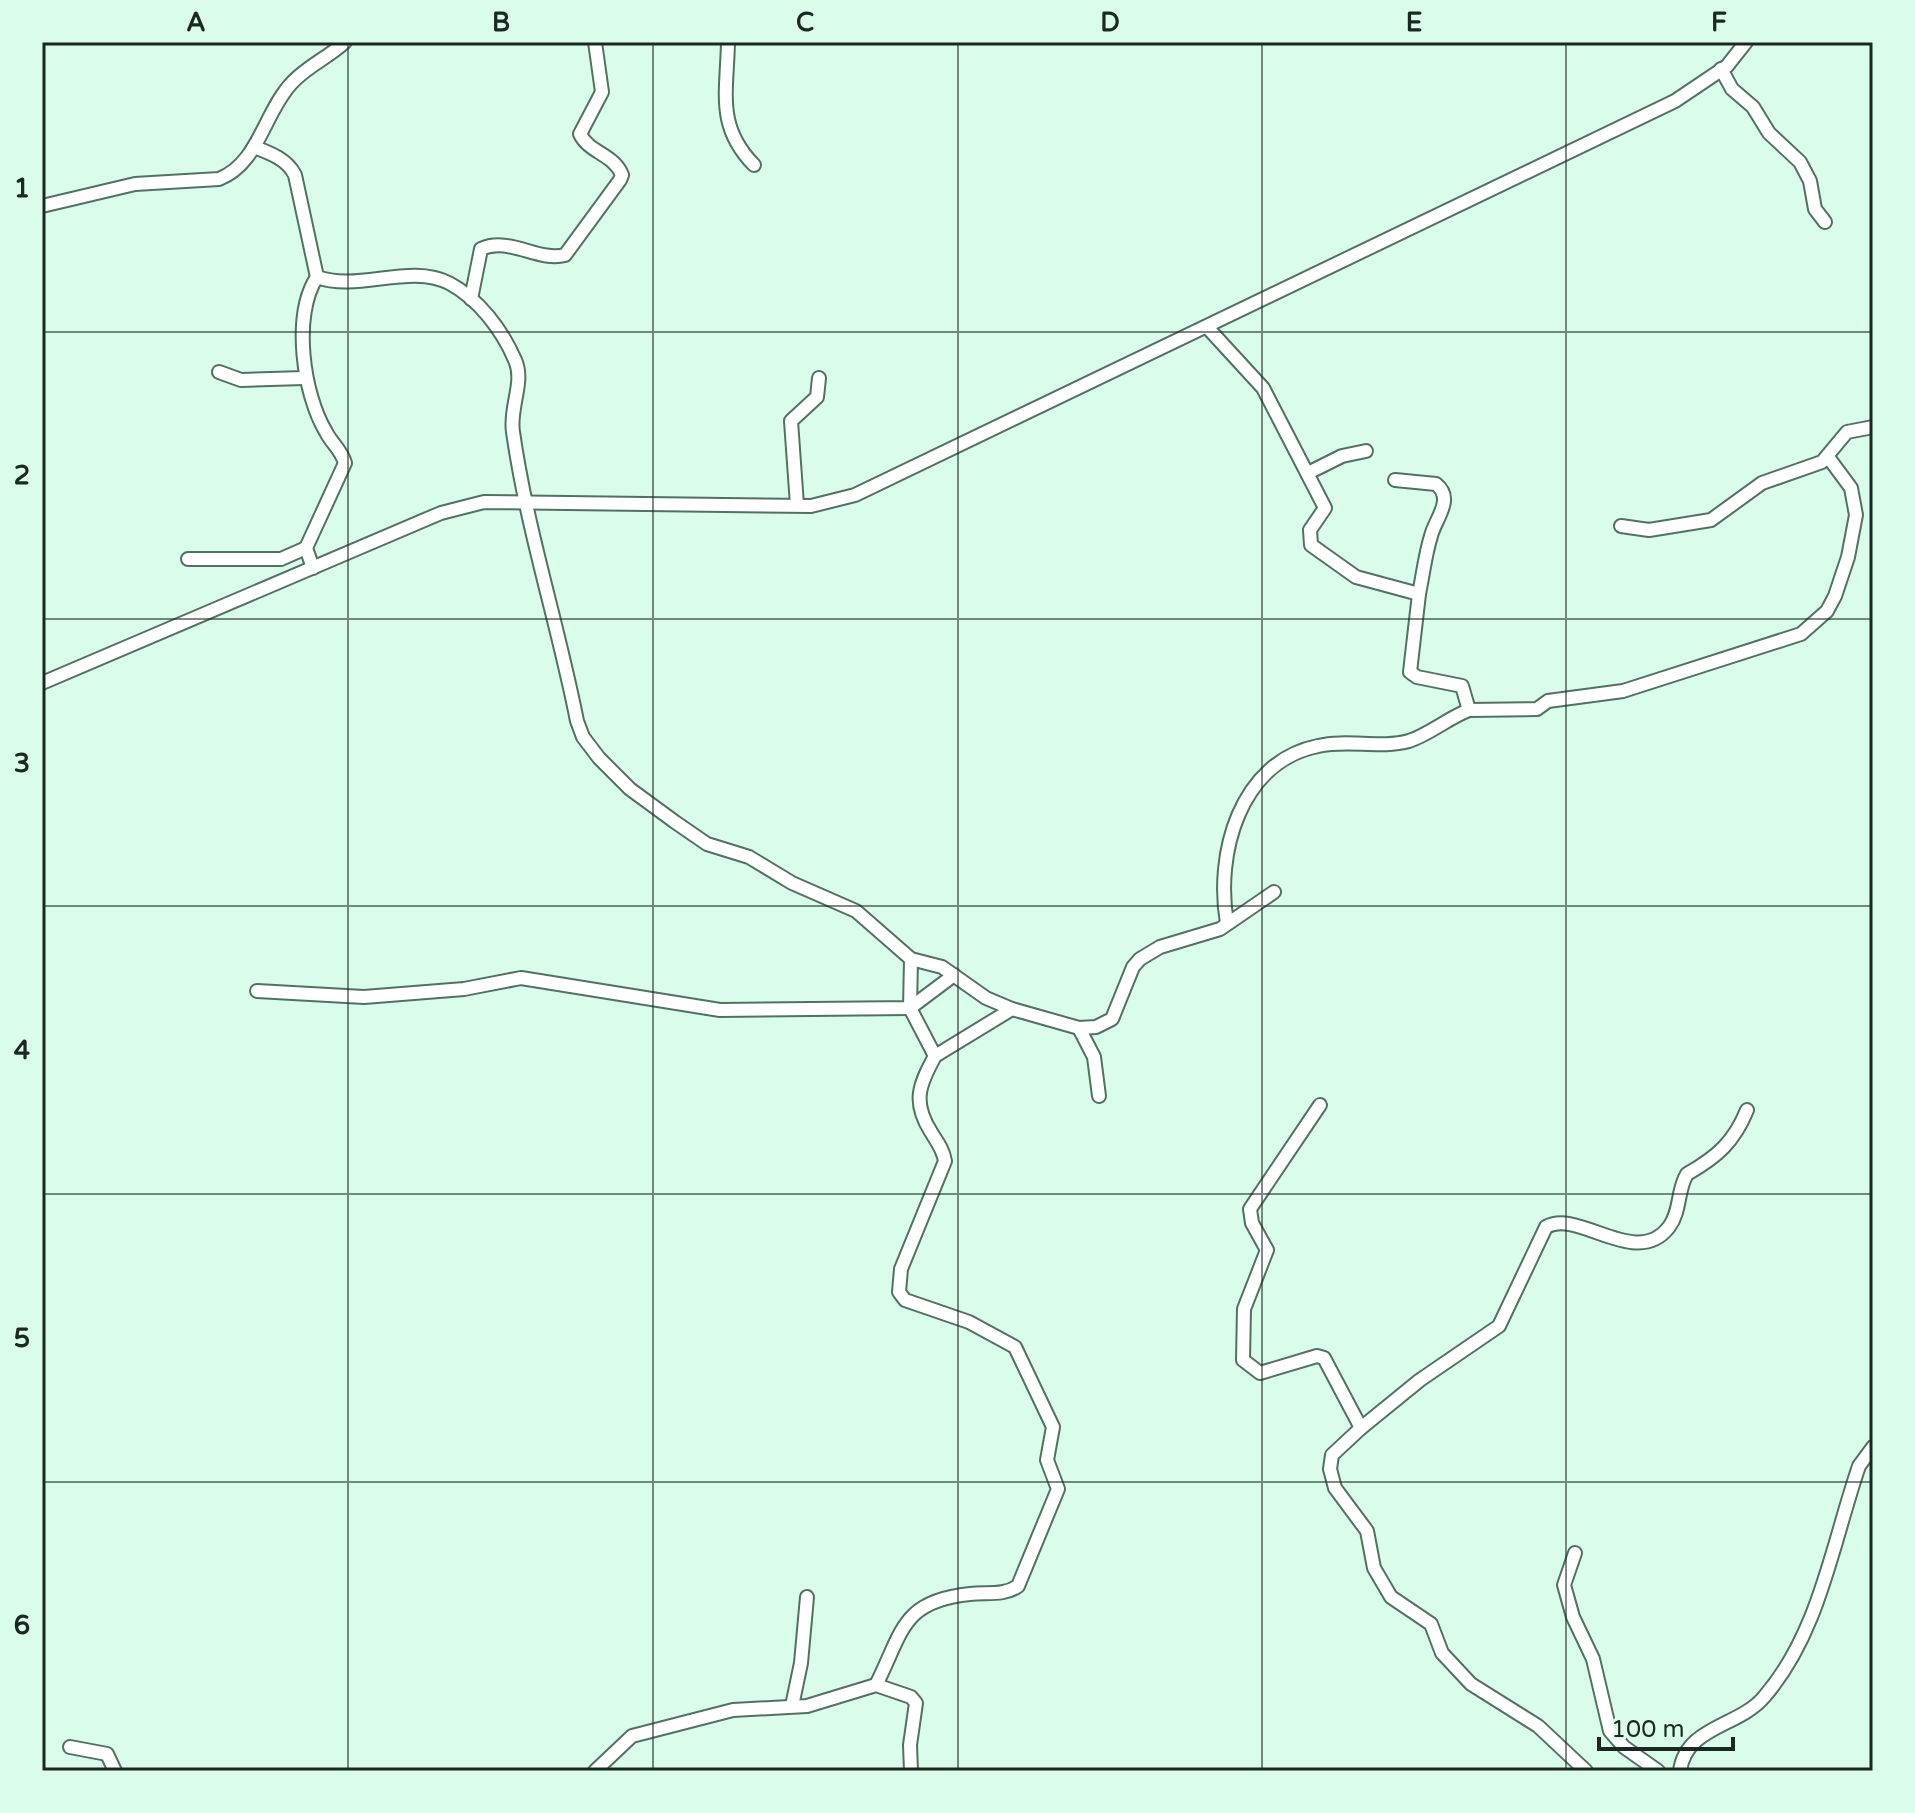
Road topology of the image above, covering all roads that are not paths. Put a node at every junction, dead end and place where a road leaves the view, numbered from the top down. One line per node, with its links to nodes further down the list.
1 (345, 42): 6 (street)
2 (595, 42): 11 (street)
3 (728, 42): 7 (street)
4 (1746, 42): 5 (street)
5 (1721, 69): 9 (street); 12 (street)
6 (254, 147): 8 (street); 10 (street)
7 (754, 165)
8 (42, 206)
9 (1825, 222)
10 (317, 277): 11 (street); 14 (street)
11 (471, 299): 21 (street)
12 (1207, 327): 19 (street); 22 (street)
13 (219, 372): 14 (street)
14 (304, 378): 24 (street)
15 (819, 378): 22 (street)
16 (1873, 427): 18 (street)
17 (1366, 451): 19 (street)
18 (1828, 457): 23 (street); 29 (street)
19 (1308, 473): 27 (street)
20 (1395, 480): 27 (street)
21 (528, 500): 22 (street); 26 (street); 32 (street)
22 (797, 505)
23 (1621, 526)
24 (306, 548): 25 (street); 26 (street)
25 (188, 559)
26 (313, 568): 28 (street)
27 (1419, 594): 29 (street)
28 (42, 683)
29 (1469, 710): 31 (street)
30 (1274, 892): 31 (street)
31 (1227, 923): 37 (street)
32 (911, 959): 33 (street); 35 (street)
33 (954, 975): 35 (street); 36 (street)
34 (257, 991): 35 (street)
35 (910, 1008): 38 (street)
36 (1012, 1009): 37 (street); 38 (street)
37 (1079, 1028): 39 (street)
38 (935, 1056): 46 (street)
39 (1099, 1096)
40 (1320, 1105): 42 (street)
41 (1747, 1110): 42 (street)
42 (1361, 1428): 52 (street)
43 (1873, 1447): 54 (street)
44 (1575, 1553): 53 (street)
45 (807, 1597): 47 (street)
46 (876, 1685): 47 (street); 51 (street)
47 (792, 1706): 50 (street)
48 (70, 1747): 49 (street)
49 (115, 1771)
50 (595, 1771)
51 (911, 1771)
52 (1586, 1771)
53 (1658, 1771)
54 (1680, 1771)

